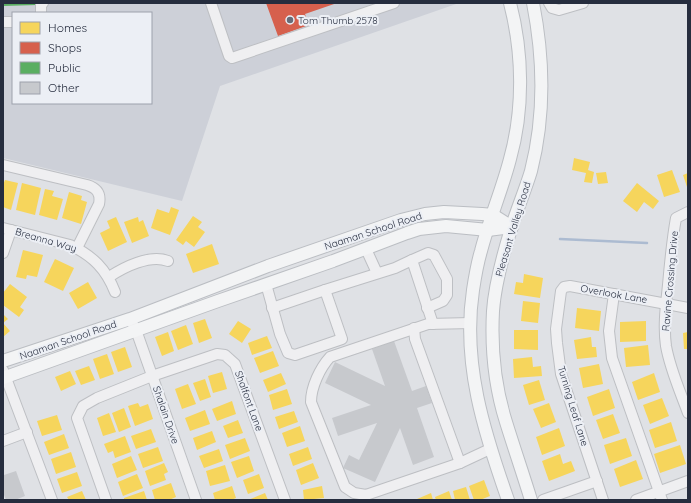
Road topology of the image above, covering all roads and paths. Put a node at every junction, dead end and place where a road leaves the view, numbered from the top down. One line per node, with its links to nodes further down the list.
1 (43, 3): 8 (street)
2 (211, 3): 3 (street)
3 (394, 3)
4 (510, 3): 11 (main road)
5 (533, 3): 12 (main road, Pleasant Valley Road)
6 (549, 3): 7 (street)
7 (583, 3)
8 (41, 12)
9 (3, 165): 15 (street)
10 (688, 212): 27 (street, Ravine Crossing Drive)
11 (493, 215): 12 (main road, Naaman School Road); 14 (main road); 31 (main road, Naaman School Road)
12 (512, 227): 14 (main road, Naaman School Road); 52 (main road, Pleasant Valley Road)
13 (7, 229): 15 (street, Breanna Way); 17 (street)
14 (488, 230): 16 (main road, Naaman School Road); 32 (main road)
15 (77, 248): 21 (street, Breanna Way)
16 (366, 249): 20 (street); 22 (main road, Naaman School Road)
17 (3, 253)
18 (412, 260): 20 (street); 29 (street); 29 (street)
19 (168, 261): 21 (street)
20 (377, 273): 24 (street)
21 (109, 277): 25 (street, Breanna Way)
22 (266, 284): 28 (street); 35 (main road, Naaman School Road)
23 (564, 287): 26 (street, Overlook Lane); 44 (street, Turning Leaf Lane)
24 (325, 290): 28 (street); 28 (street)
25 (116, 292)
26 (614, 294): 27 (street, Overlook Lane); 46 (street)
27 (666, 304): 30 (street, Overlook Lane); 39 (street, Ravine Crossing Drive)
28 (272, 308)
29 (428, 308): 33 (street)
30 (688, 308)
31 (130, 318): 35 (street); 36 (main road, Naaman School Road)
32 (471, 323): 33 (street); 42 (main road)
33 (433, 324): 34 (street)
34 (414, 328): 43 (street); 43 (street)
35 (136, 330): 37 (main road, Naaman School Road); 38 (street, Shalain Drive)
36 (3, 361)
37 (4, 375): 40 (street)
38 (152, 376): 48 (street, Shalfont Lane); 49 (street, Shalain Drive); 50 (street, Shalfont Lane)
39 (688, 413)
40 (27, 432): 41 (street); 47 (street)
41 (3, 441)
42 (490, 449): 43 (street); 51 (main road)
43 (460, 463)
44 (597, 481): 53 (street); 54 (street, Turning Leaf Lane)
45 (688, 481): 46 (street)
46 (660, 496): 55 (street)
47 (50, 499)
48 (106, 500)
49 (196, 500)
50 (285, 500)
51 (508, 500)
52 (531, 500)
53 (543, 500)
54 (603, 500)
55 (636, 500)

